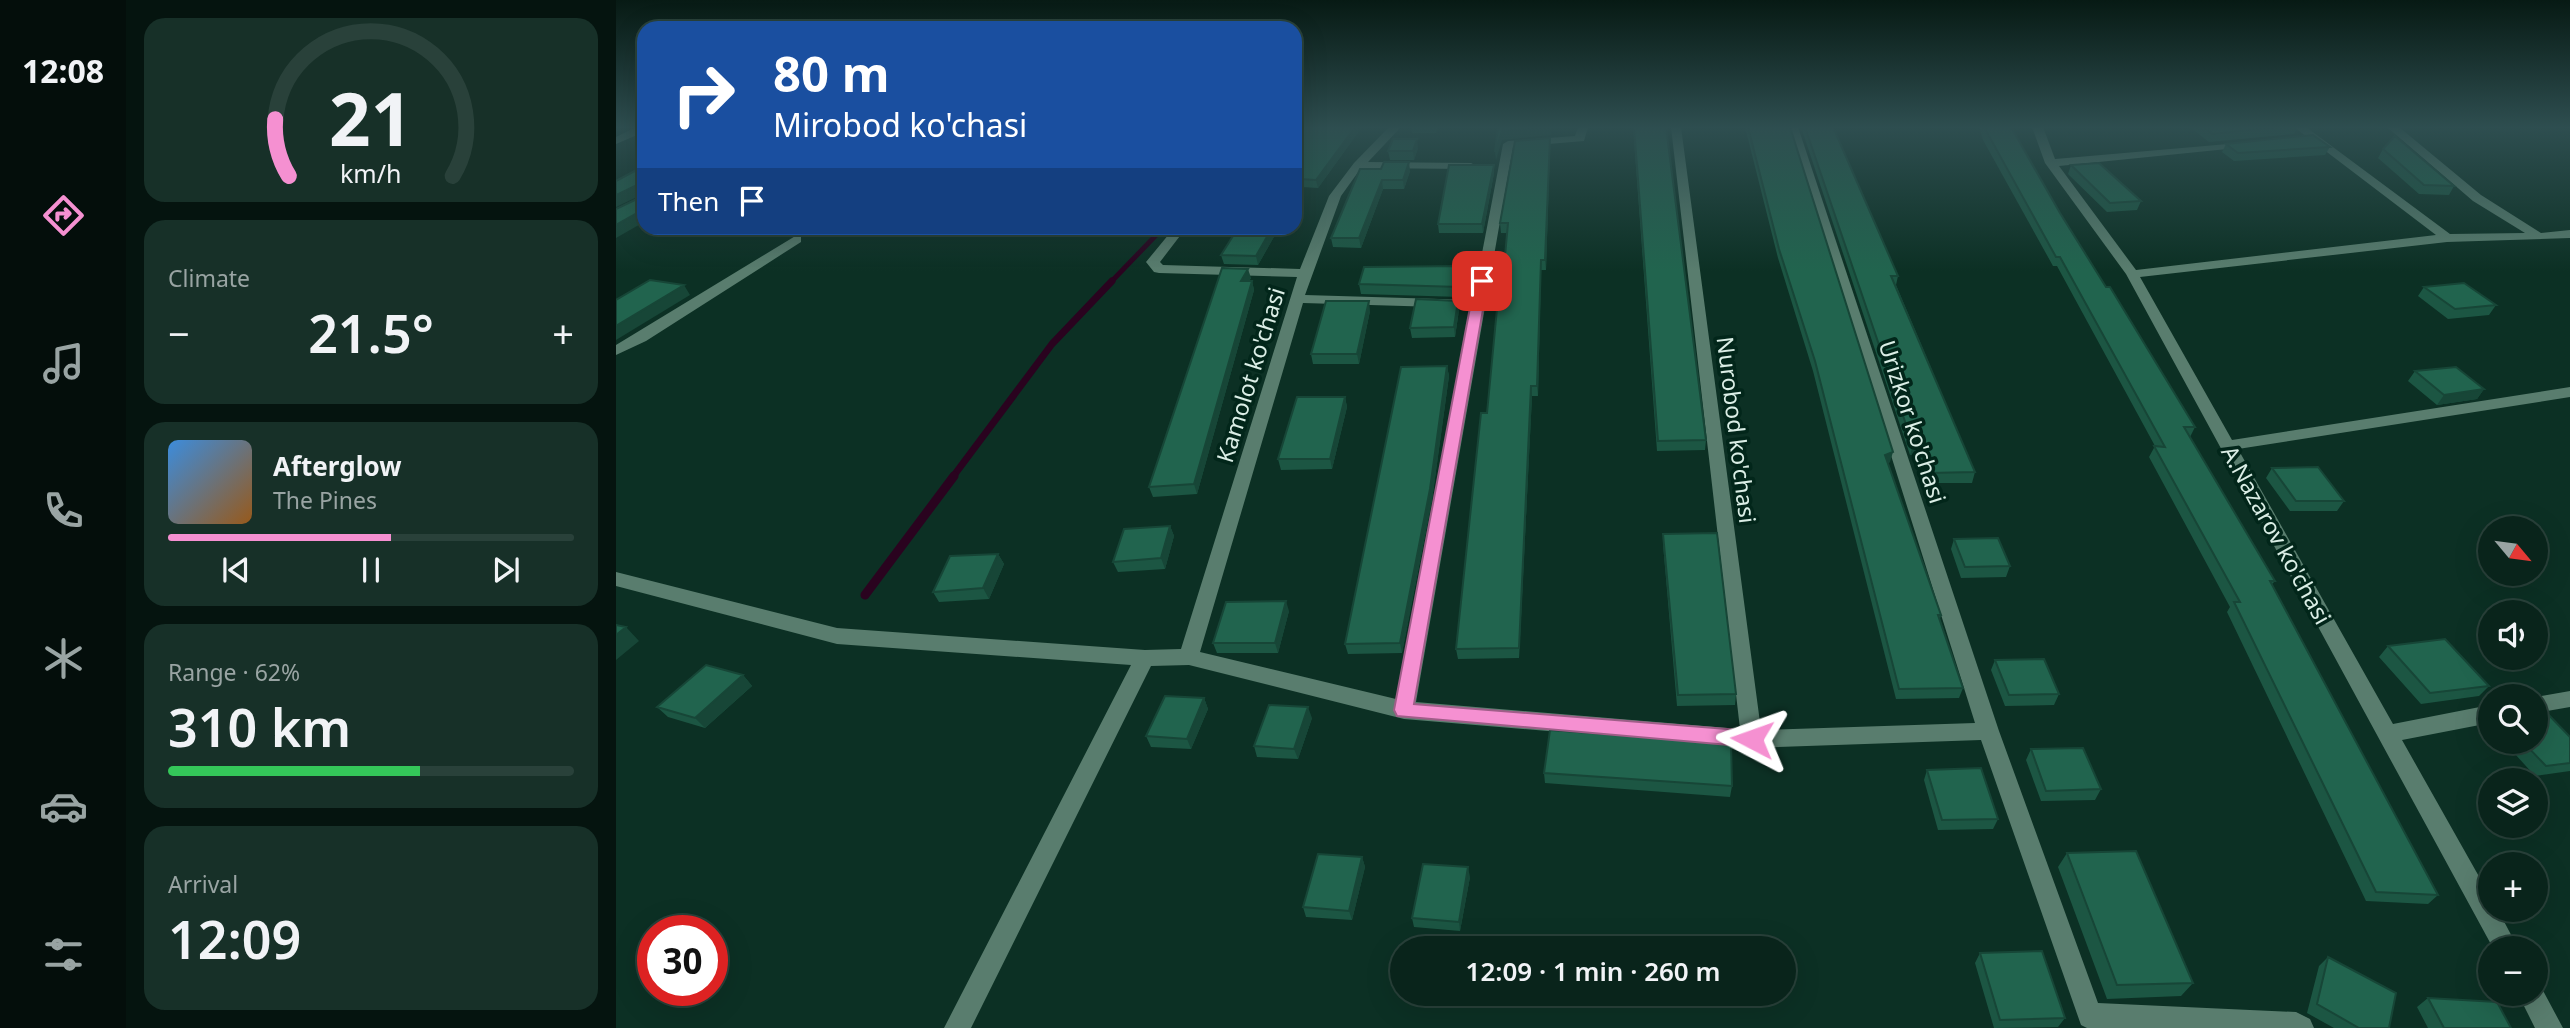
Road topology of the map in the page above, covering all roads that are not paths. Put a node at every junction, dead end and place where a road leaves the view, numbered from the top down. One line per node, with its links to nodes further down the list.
1 (1350, 175): 13 (street, Kamolot ko'chasi)
2 (1501, 175): 16 (street)
3 (1682, 175): 29 (street, Nurobod ko'chasi)
4 (1809, 175): 27 (street, Urizkor ko'chasi)
5 (2060, 175): 14 (street, A.Nazarov ko'chasi)
6 (2362, 175): 12 (street)
7 (2449, 175): 10 (street)
8 (2570, 234): 10 (street)
9 (1174, 235): 13 (street)
10 (2539, 237): 12 (street)
11 (797, 239): 17 (street)
12 (2447, 239): 14 (street)
13 (1305, 273): 15 (street, Kamolot ko'chasi)
14 (2132, 274): 19 (street, A.Nazarov ko'chasi)
15 (1297, 299): 16 (street); 21 (street, Kamolot ko'chasi)
16 (1477, 304): 25 (street)
17 (616, 351)
18 (2570, 391): 19 (street)
19 (2227, 446): 28 (street, A.Nazarov ko'chasi)
20 (616, 579): 22 (street)
21 (1189, 657): 22 (street); 25 (street)
22 (1145, 658): 32 (street)
23 (2570, 699): 24 (street)
24 (2548, 703)
25 (1404, 710): 29 (street)
26 (2478, 716): 28 (street)
27 (1988, 730): 29 (street); 33 (street, Urizkor ko'chasi)
28 (2386, 734): 30 (street, A.Nazarov ko'chasi)
29 (1752, 739)
30 (2499, 936)
31 (2538, 1006): 34 (street)
32 (957, 1028)
33 (2301, 1028)
34 (2550, 1028)

